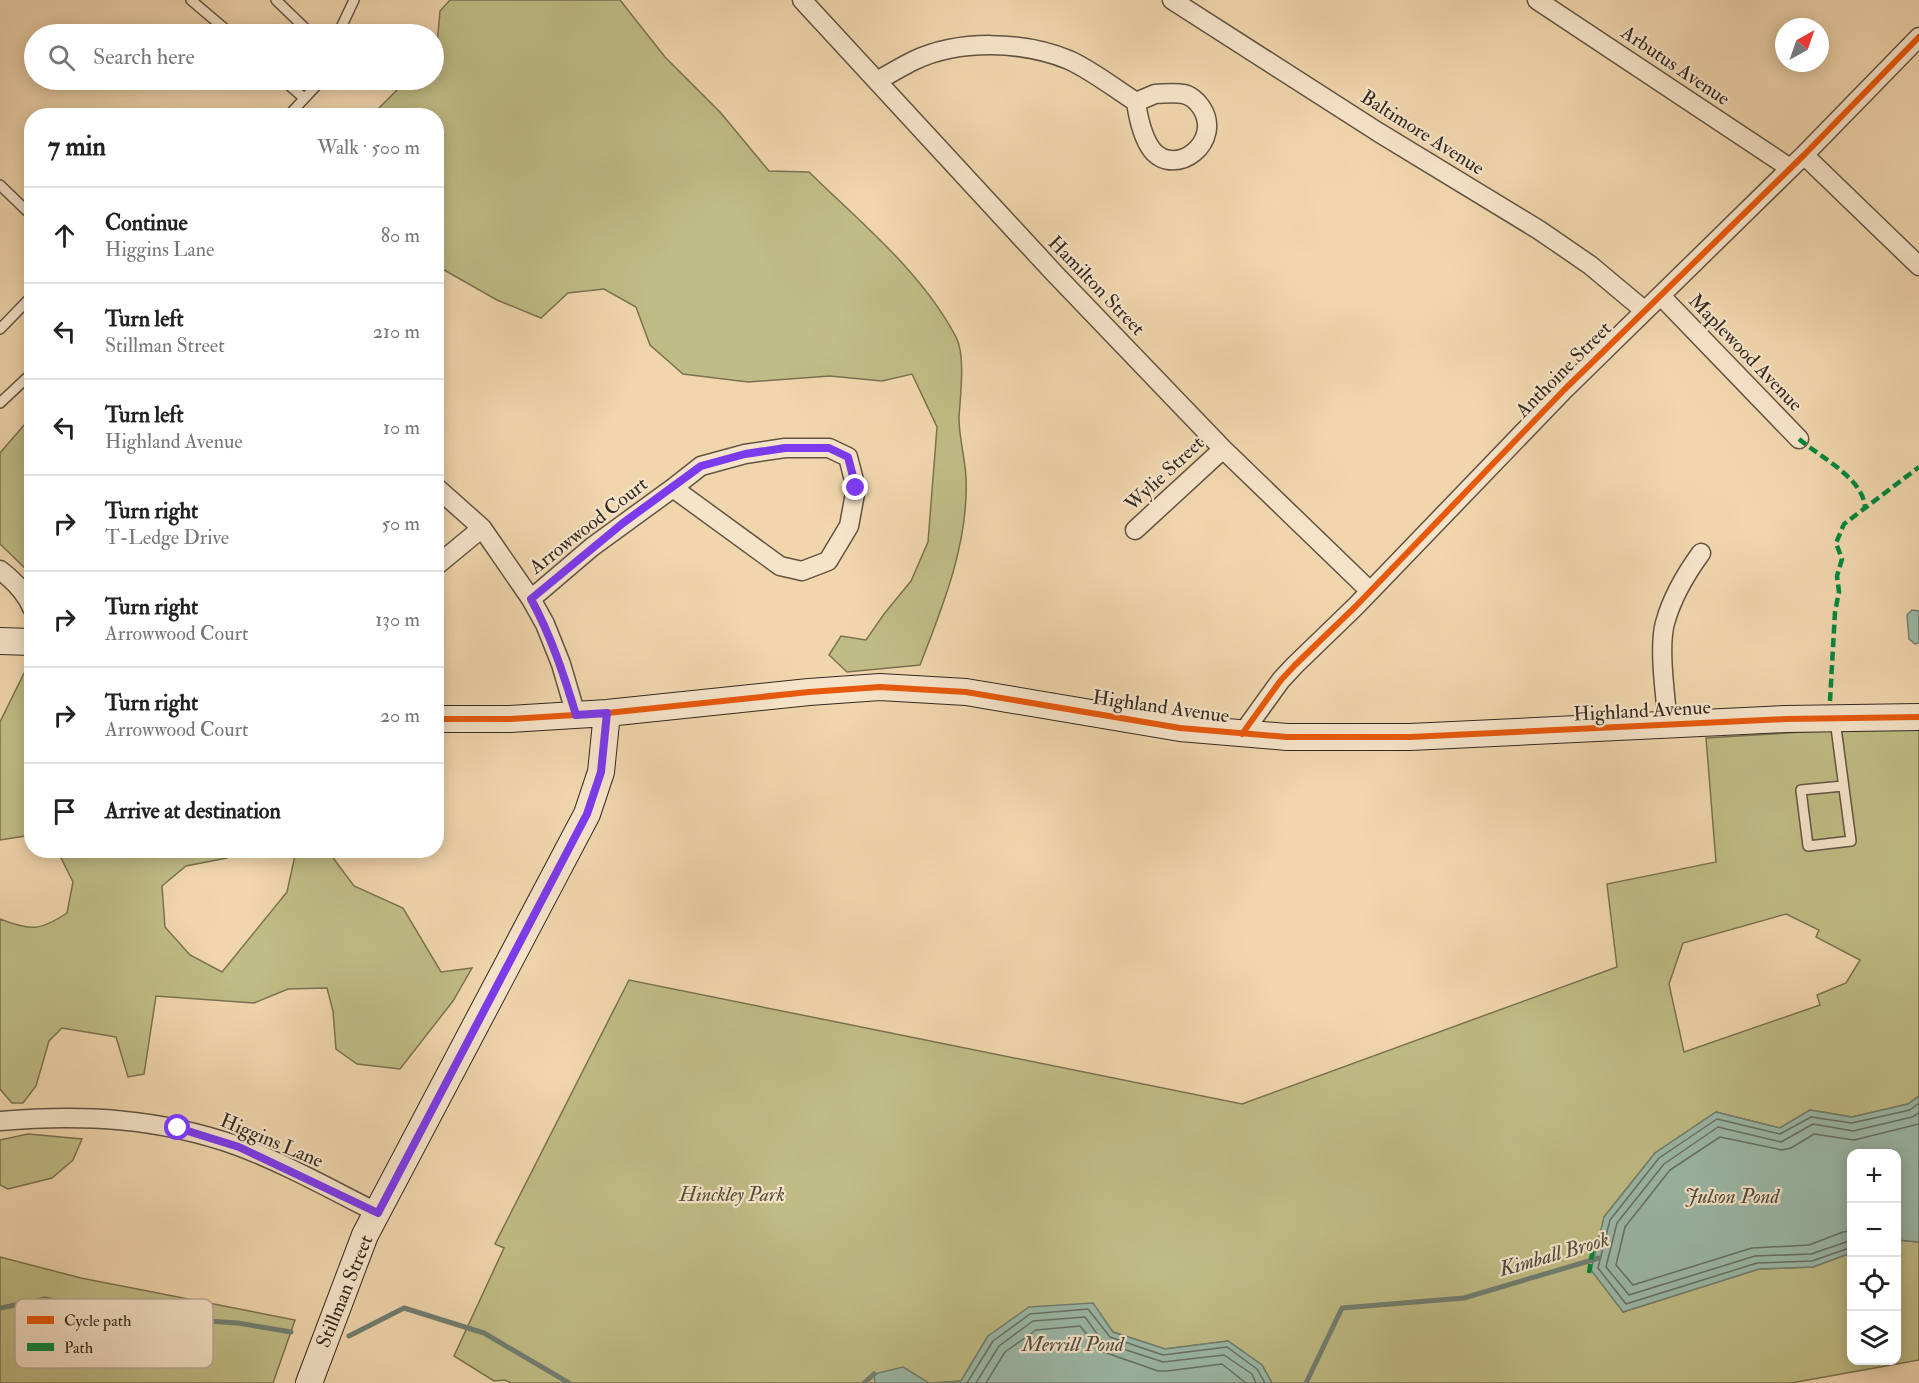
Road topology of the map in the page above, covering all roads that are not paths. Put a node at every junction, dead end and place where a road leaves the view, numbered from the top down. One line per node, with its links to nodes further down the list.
1 (191, 0): 7 (lane)
2 (276, 0): 8 (lane)
3 (354, 0): 9 (lane)
4 (802, 0): 11 (street, Hamilton Street)
5 (1172, 0): 24 (street, Baltimore Avenue)
6 (1537, 0): 18 (street, Arbutus Avenue)
7 (219, 24)
8 (301, 24)
9 (343, 24)
10 (1919, 37): 17 (street, Anthoine Street)
11 (877, 81): 15 (street); 29 (street, Hamilton Street)
12 (295, 90): 14 (lane)
13 (312, 90): 14 (lane)
14 (304, 98): 16 (lane)
15 (1136, 102)
16 (295, 108)
17 (1804, 155): 18 (street, Anthoine Street); 21 (street)
18 (1790, 168): 22 (street, Anthoine Street)
19 (0, 186): 20 (lane)
20 (24, 208)
21 (1919, 266)
22 (1661, 296): 24 (street, Anthoine Street); 28 (street, Maplewood Avenue)
23 (24, 304): 25 (lane)
24 (1645, 311): 37 (street, Anthoine Street)
25 (0, 329)
26 (24, 380): 27 (lane)
27 (0, 403)
28 (1800, 439)
29 (1223, 449): 33 (street, Wylie Street); 37 (street, Hamilton Street)
30 (673, 488): 30 (street, Arrowwood Court); 39 (street, Arrowwood Court)
31 (444, 493): 32 (street)
32 (482, 528): 35 (street); 39 (street)
33 (1135, 530)
34 (1701, 553): 47 (street)
35 (444, 559)
36 (0, 570): 38 (street)
37 (1370, 591): 48 (street, Anthoine Street)
38 (24, 595)
39 (531, 599): 43 (street)
40 (24, 640): 41 (street)
41 (0, 641)
42 (607, 713): 43 (street, Highland Avenue); 48 (street, Highland Avenue); 51 (street, Stillman Street)
43 (576, 715): 46 (street, Highland Avenue)
44 (1919, 717): 45 (street, Highland Avenue)
45 (1835, 718): 47 (street, Highland Avenue); 49 (lane)
46 (444, 719)
47 (1668, 726): 48 (street, Highland Avenue)
48 (1242, 734)
49 (1843, 786): 49 (lane)
50 (0, 1121): 51 (street, Higgins Lane)
51 (378, 1213): 52 (street, Stillman Street)
52 (309, 1383)

